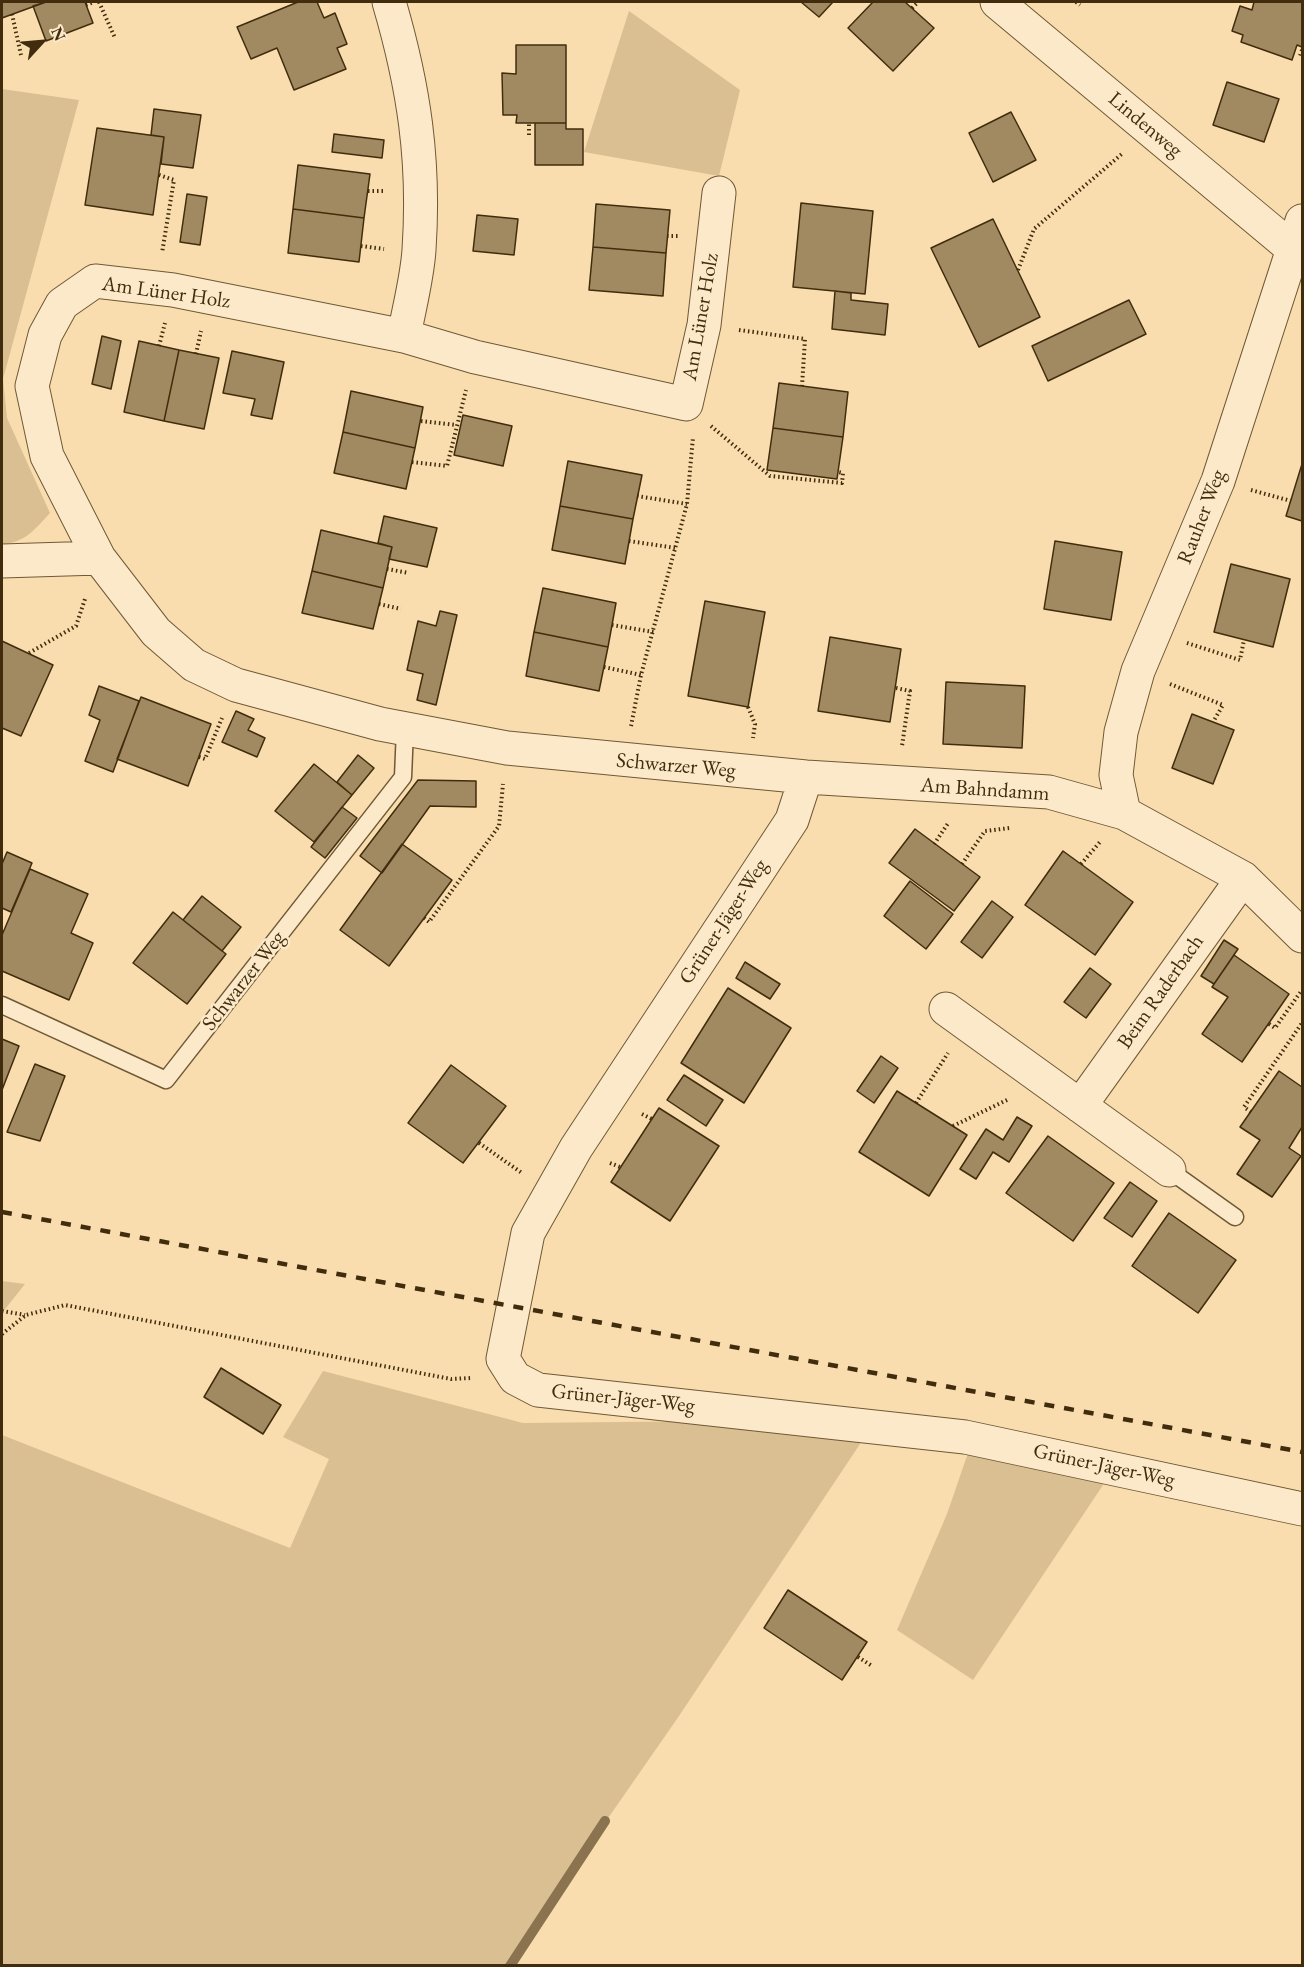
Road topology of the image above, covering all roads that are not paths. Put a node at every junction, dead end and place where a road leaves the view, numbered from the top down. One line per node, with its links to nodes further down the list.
1 (389, 2): 5 (street)
2 (997, 2): 4 (street, Lindenweg)
3 (719, 193): 5 (street, Am Lüner Holz)
4 (1299, 241): 10 (street, Rauher Weg)
5 (404, 336): 6 (street, Am Lüner Holz)
6 (99, 558): 7 (street); 8 (street, Schwarzer Weg)
7 (2, 561)
8 (405, 729): 9 (street, Schwarzer Weg); 13 (lane, Schwarzer Weg)
9 (806, 777): 10 (street, Am Bahndamm); 18 (street, Grüner-Jäger-Weg)
10 (1124, 813): 11 (street, Am Bahndamm)
11 (1243, 878): 12 (street, Am Bahndamm); 15 (street, Beim Raderbach)
12 (1302, 936)
13 (2, 1005)
14 (957, 1016): 15 (street)
15 (1080, 1106): 16 (street)
16 (1169, 1170): 17 (lane)
17 (1235, 1217)
18 (1302, 1509)

